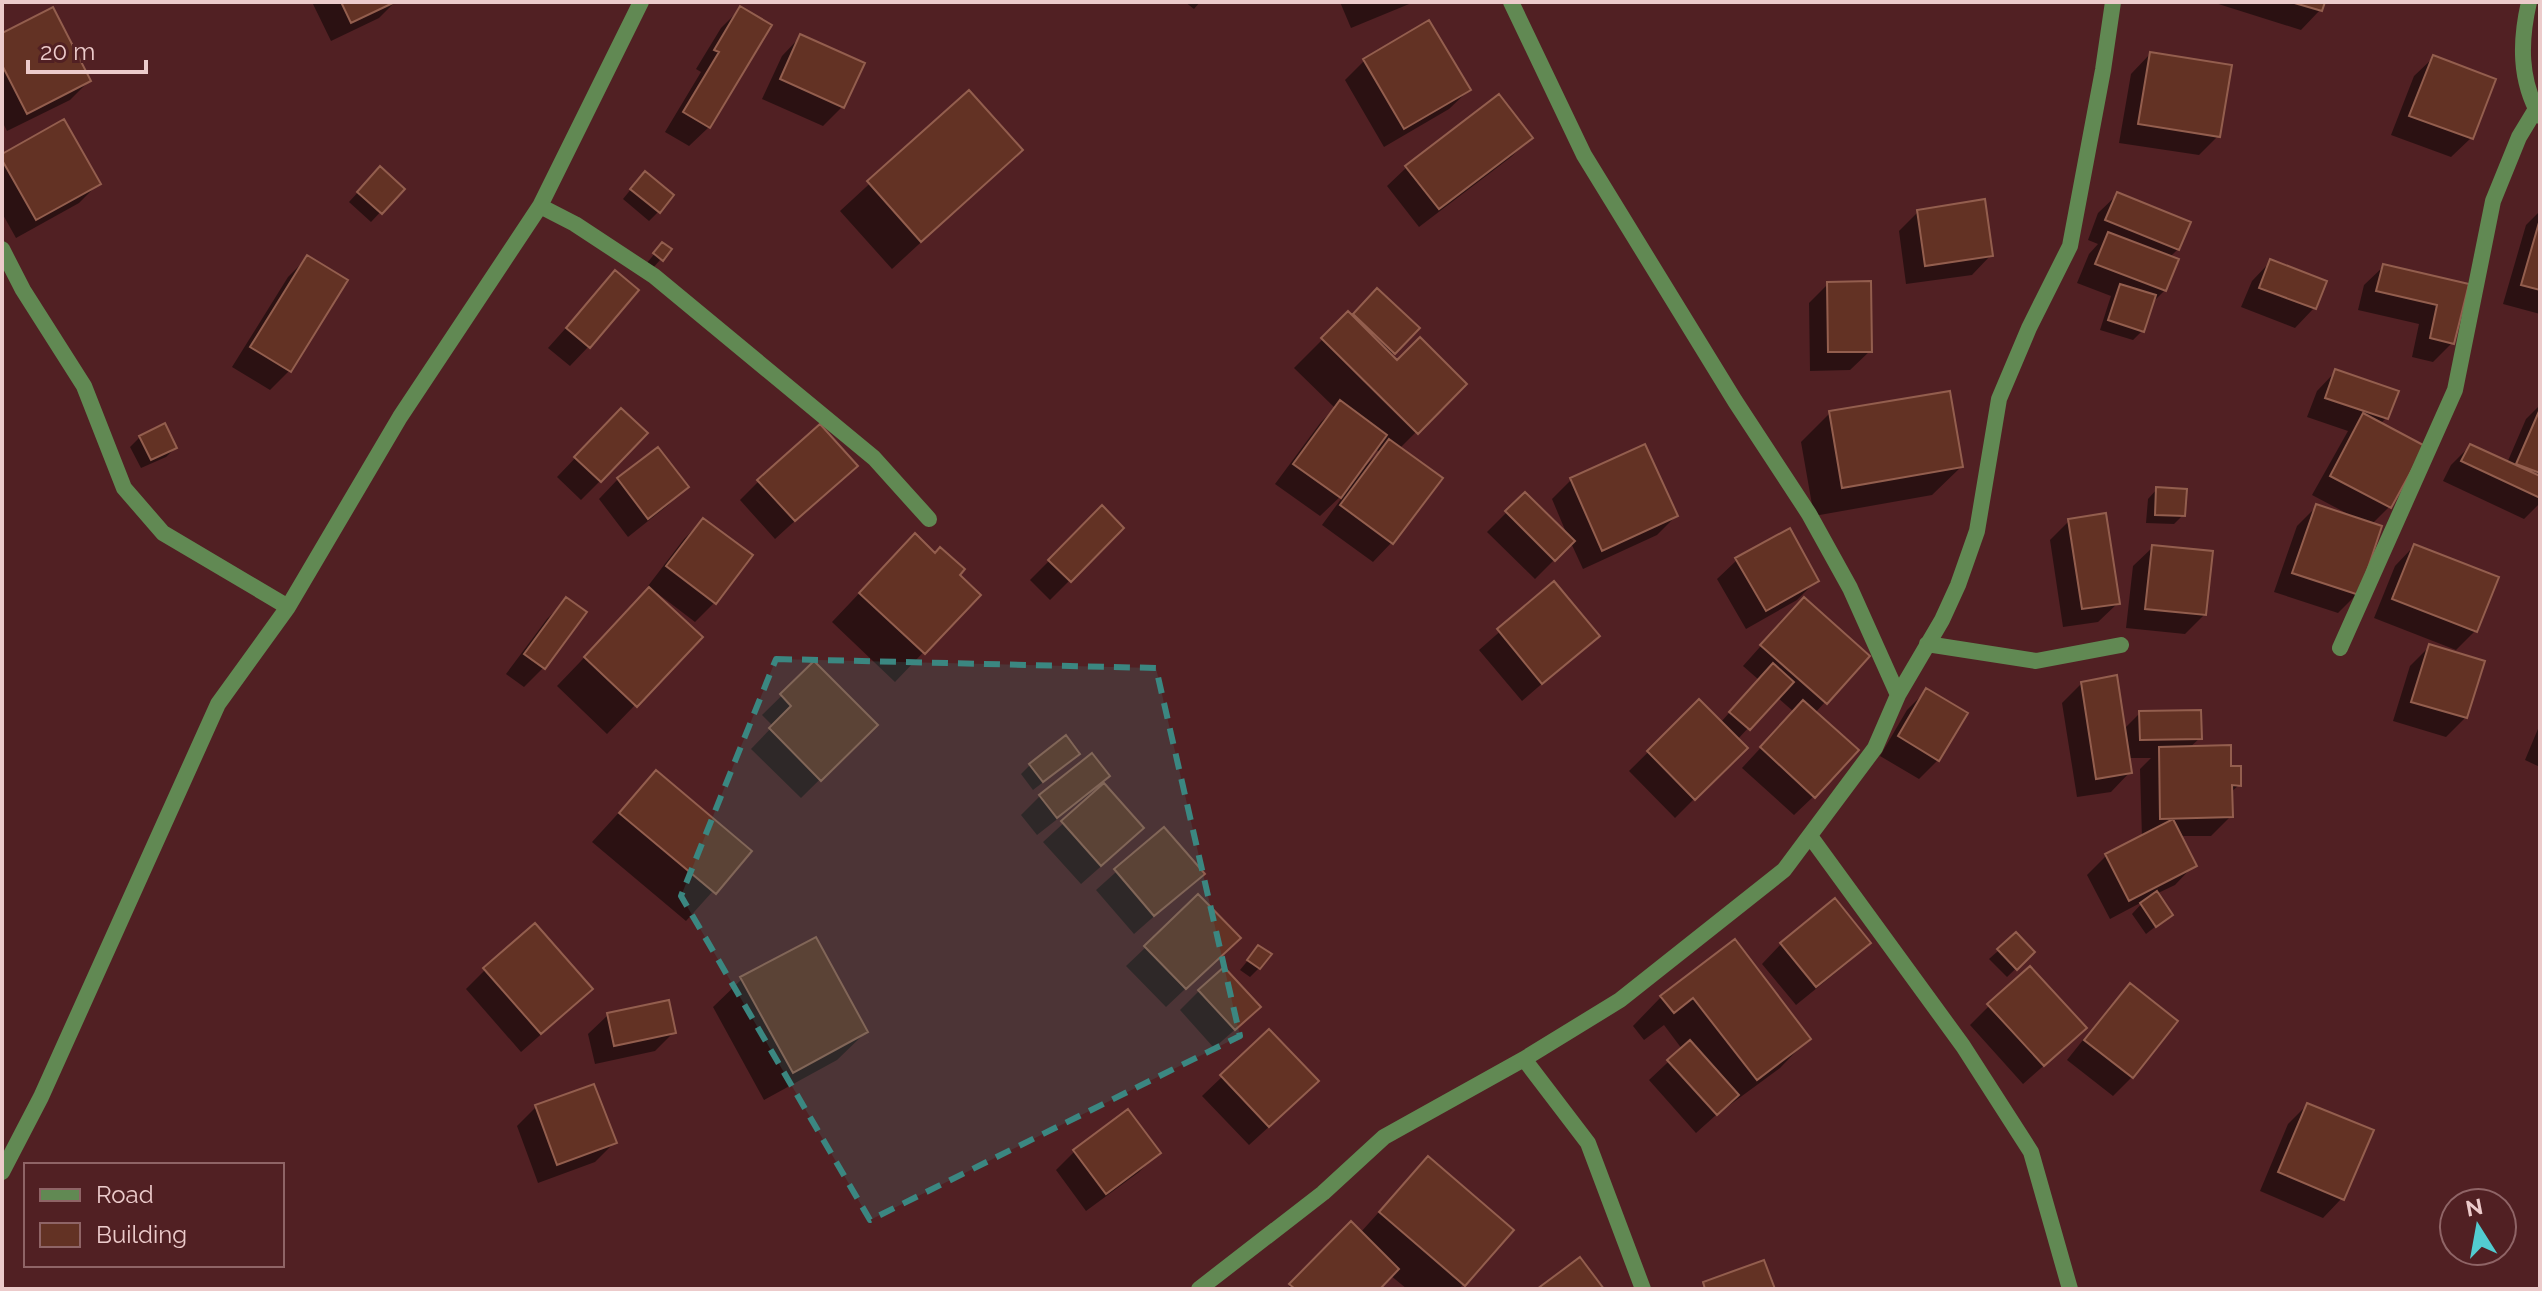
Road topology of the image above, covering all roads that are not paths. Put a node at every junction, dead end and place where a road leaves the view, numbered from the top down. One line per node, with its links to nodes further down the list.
1 (641, 2): 6 (street)
2 (1511, 2): 13 (street)
3 (2113, 2): 10 (street)
4 (2529, 2): 5 (street)
5 (2538, 112): 12 (street)
6 (540, 206): 8 (street); 9 (street)
7 (2, 249): 9 (street)
8 (929, 519)
9 (288, 607): 16 (street)
10 (1927, 644): 11 (street); 13 (street)
11 (2121, 645)
12 (2340, 648)
13 (1898, 695): 14 (street)
14 (1810, 836): 15 (street); 19 (street)
15 (1524, 1059): 17 (street); 18 (street)
16 (2, 1172)
17 (1199, 1289)
18 (1643, 1289)
19 (2070, 1289)

